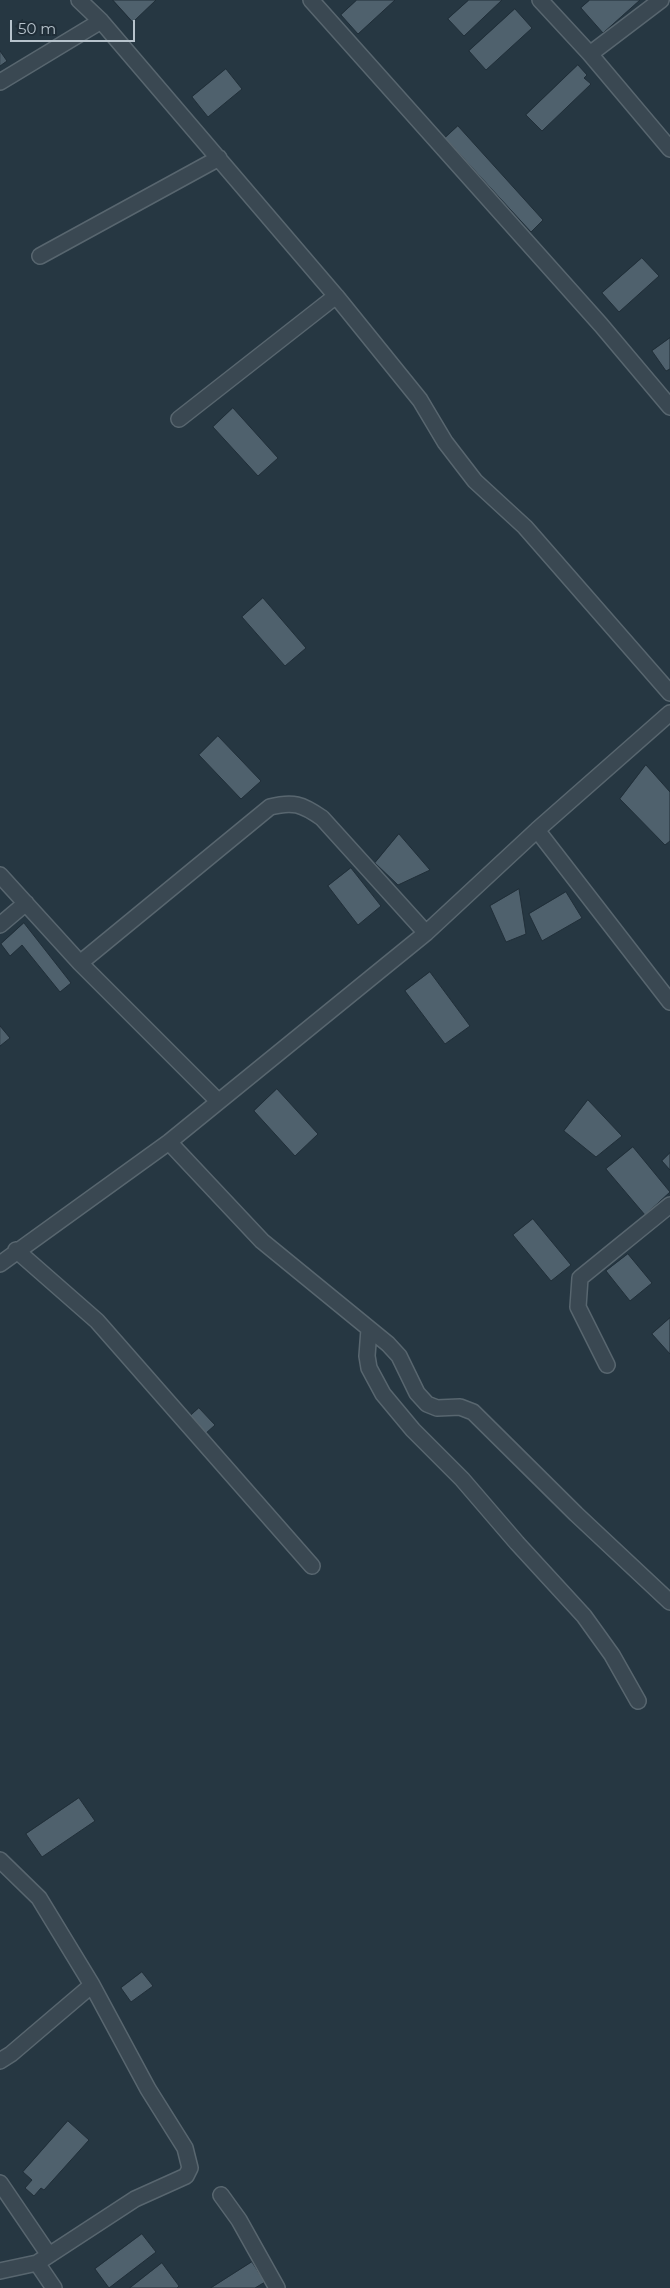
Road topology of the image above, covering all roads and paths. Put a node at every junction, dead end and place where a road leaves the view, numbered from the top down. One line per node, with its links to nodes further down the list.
1 (79, 0): 5 (street)
2 (312, 0): 12 (street)
3 (540, 0): 6 (street)
4 (662, 0): 6 (street)
5 (100, 21): 7 (street); 9 (street)
6 (590, 54): 8 (street)
7 (0, 82)
8 (670, 149)
9 (219, 158): 10 (street); 11 (street)
10 (40, 256)
11 (336, 296): 13 (street); 14 (street)
12 (670, 407)
13 (179, 419)
14 (670, 694)
15 (670, 713): 16 (street)
16 (537, 830): 20 (street); 22 (street)
17 (0, 875): 18 (street)
18 (26, 903): 19 (street); 21 (street)
19 (0, 925)
20 (426, 933): 21 (street); 23 (street)
21 (80, 963): 23 (street)
22 (670, 1002)
23 (218, 1101): 24 (street)
24 (169, 1142): 26 (street); 28 (street)
25 (670, 1204): 29 (street)
26 (16, 1250): 27 (street); 30 (street)
27 (0, 1264)
28 (369, 1329): 31 (street); 32 (street)
29 (607, 1365)
30 (312, 1566)
31 (670, 1602)
32 (638, 1700)
33 (0, 1860): 34 (street)
34 (92, 1985): 35 (street); 38 (street)
35 (0, 2061)
36 (0, 2182): 38 (street)
37 (221, 2195): 41 (street)
38 (43, 2259): 39 (street); 40 (street)
39 (0, 2271)
40 (54, 2288)
41 (277, 2288)

